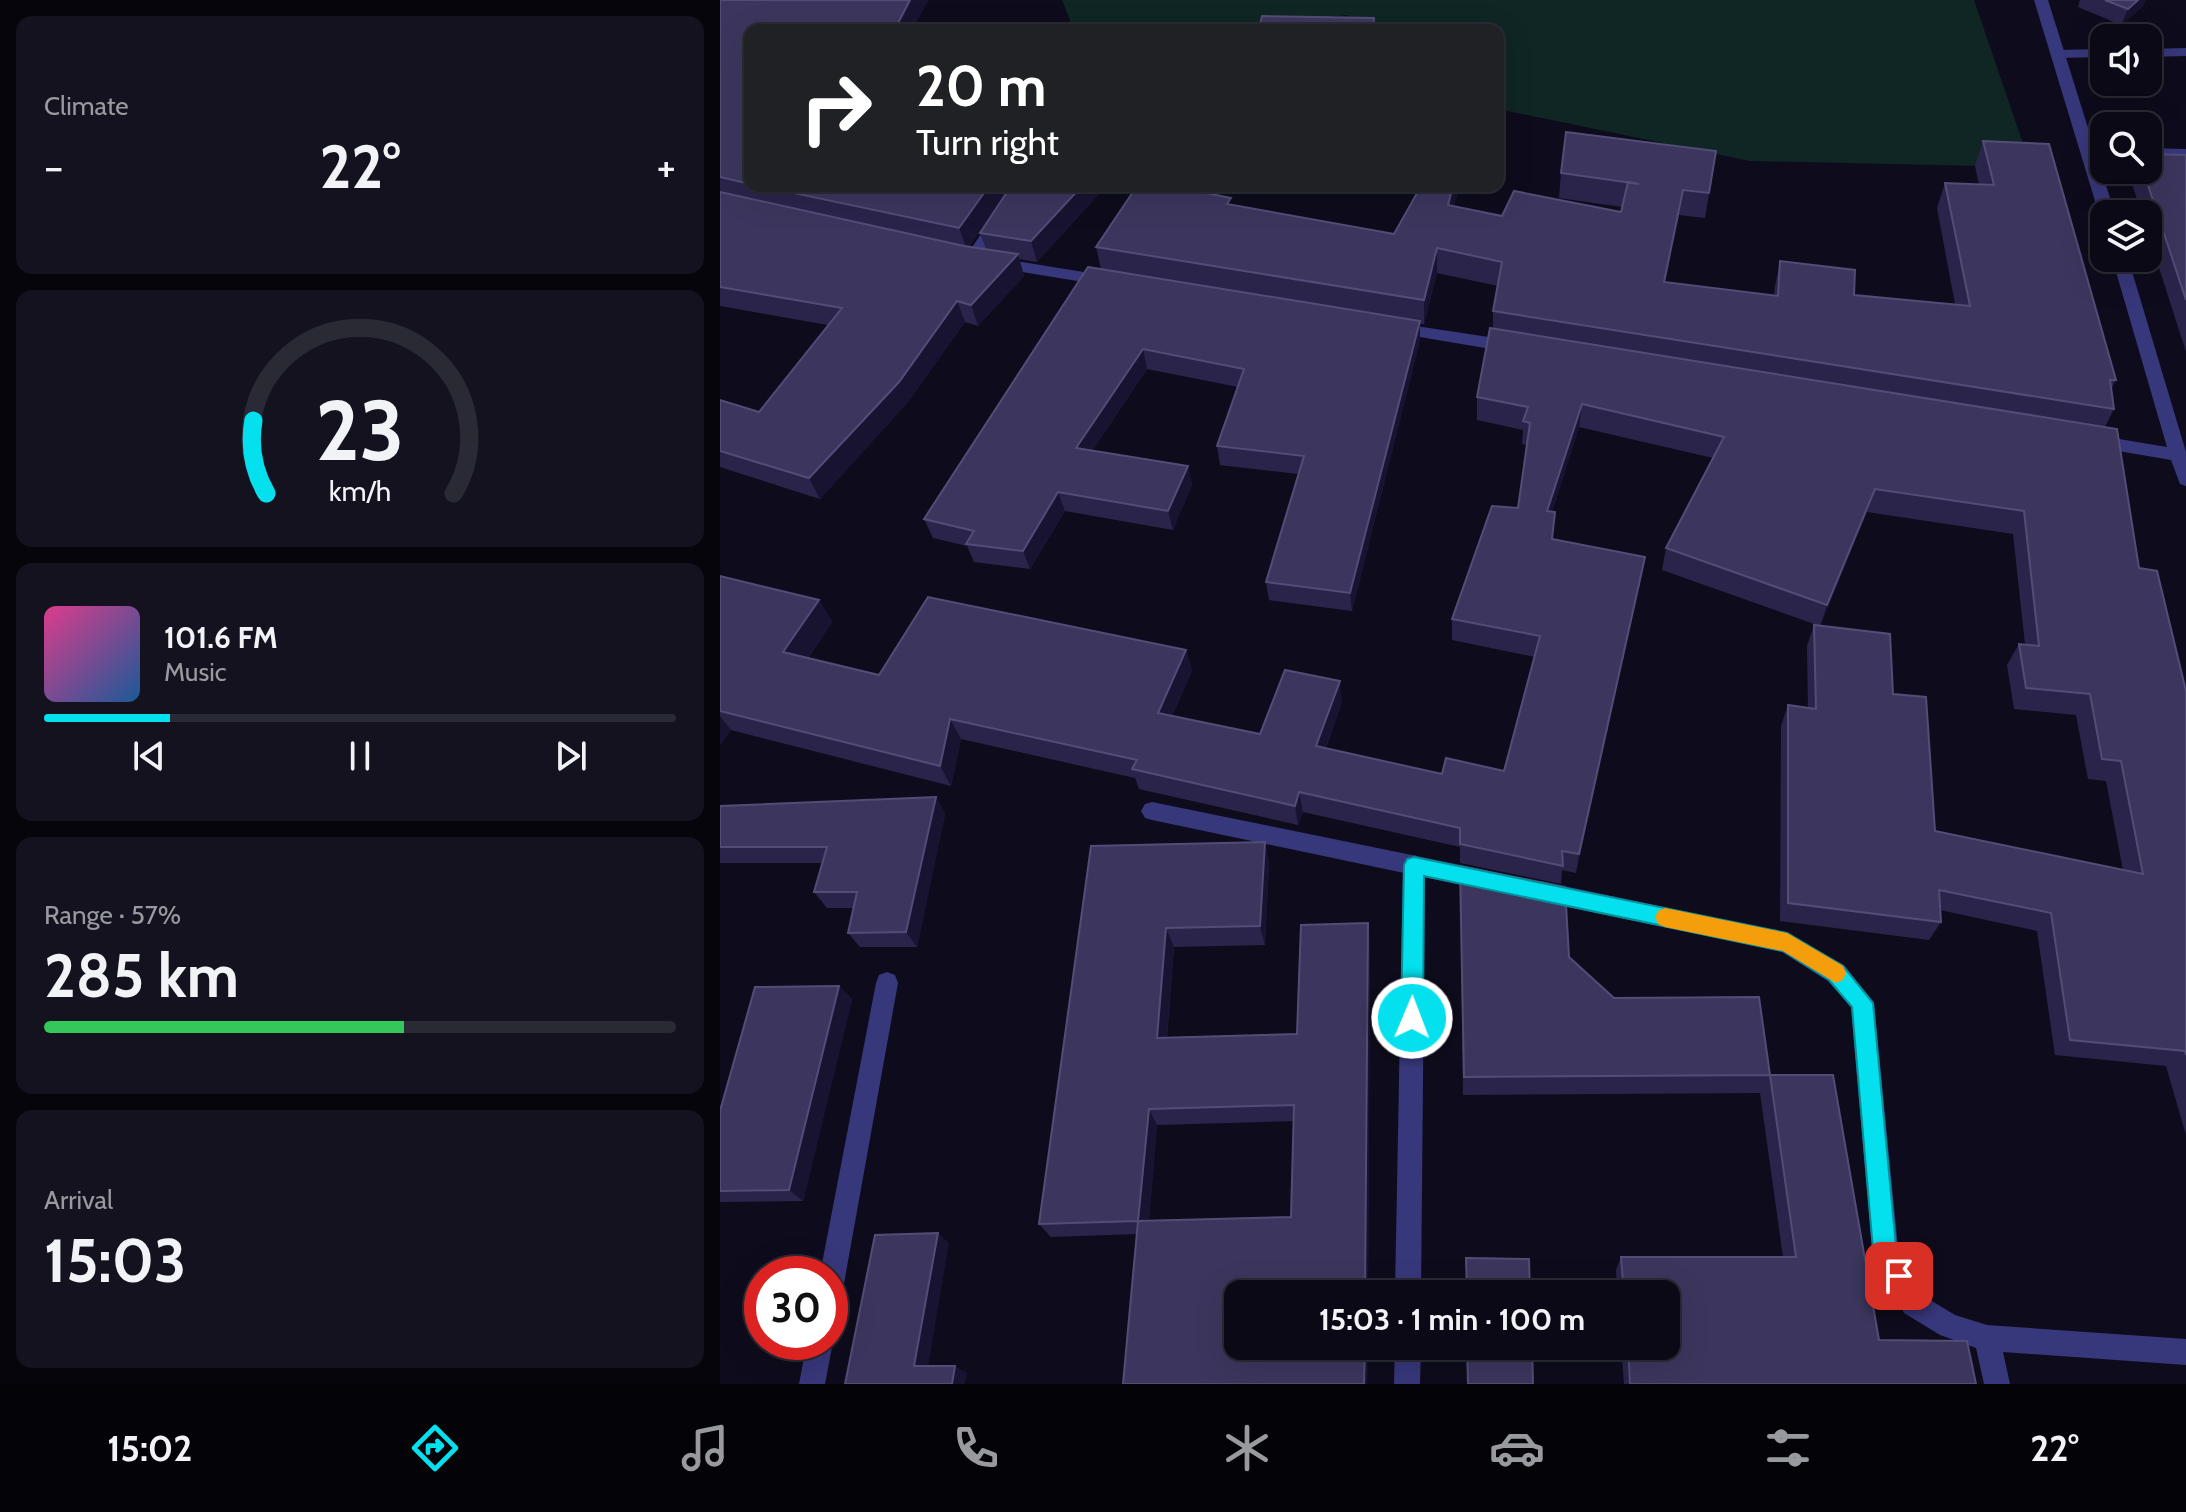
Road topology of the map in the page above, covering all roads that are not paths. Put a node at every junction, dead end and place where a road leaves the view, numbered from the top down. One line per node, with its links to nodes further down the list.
1 (2041, 0): 5 (street)
2 (2186, 52): 4 (street)
3 (2090, 53): 5 (street)
4 (2162, 53)
5 (2058, 54): 6 (street)
6 (2090, 135)
7 (2162, 152): 8 (street)
8 (2186, 153)
9 (1016, 192): 11 (street)
10 (2124, 272): 15 (street)
11 (1128, 284)
12 (1379, 325): 13 (street)
13 (1536, 350)
14 (2084, 440): 15 (street)
15 (2178, 455): 16 (street)
16 (2186, 479)
17 (1152, 811): 18 (street)
18 (1414, 865): 21 (street); 22 (street)
19 (887, 983): 20 (street)
20 (836, 1256)
21 (1408, 1280)
22 (1987, 1338): 23 (street); 28 (street)
23 (2186, 1352)
24 (817, 1360): 26 (street)
25 (1408, 1360): 27 (street)
26 (812, 1384)
27 (1407, 1384)
28 (1997, 1384)

